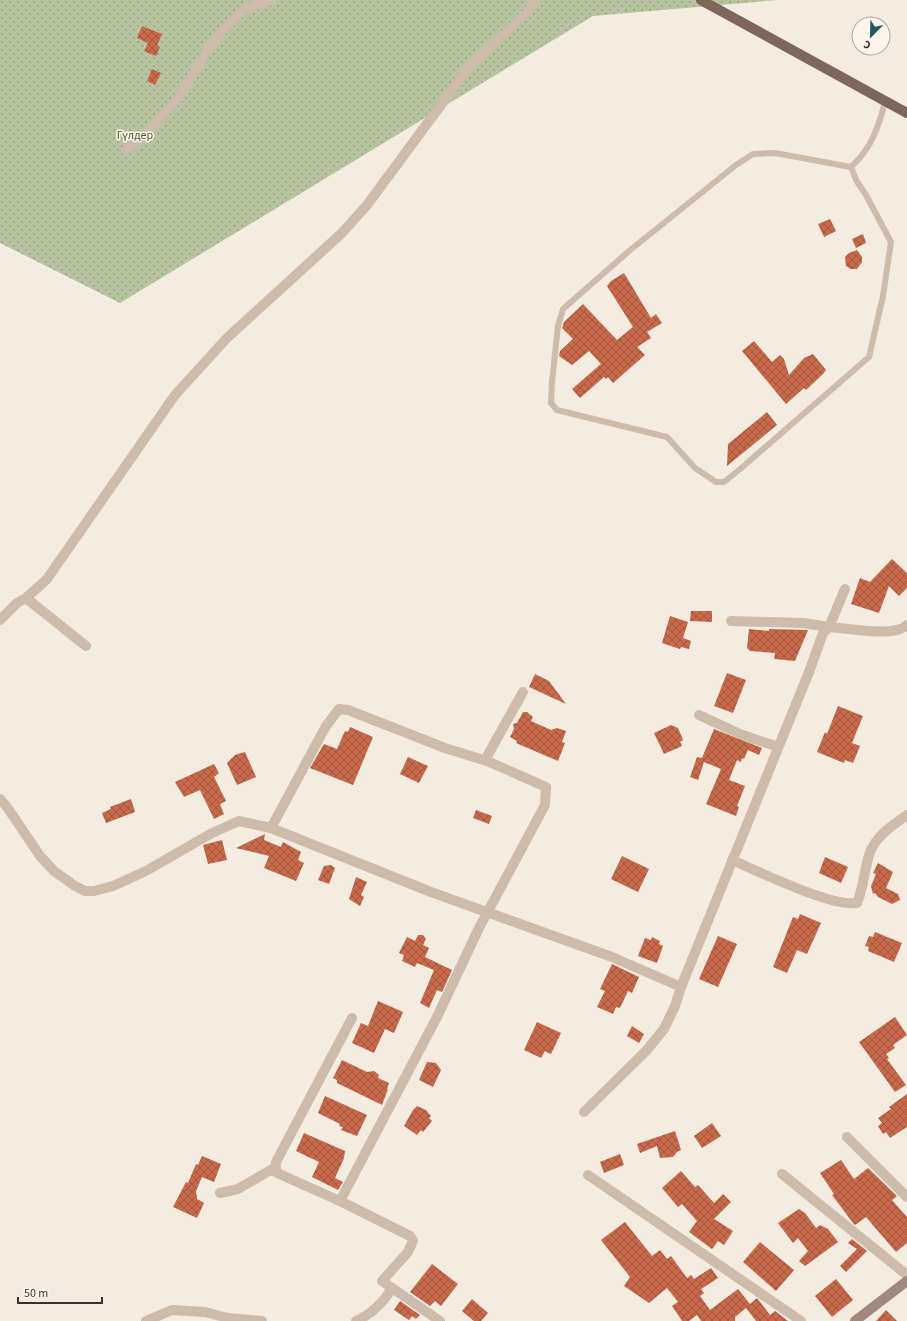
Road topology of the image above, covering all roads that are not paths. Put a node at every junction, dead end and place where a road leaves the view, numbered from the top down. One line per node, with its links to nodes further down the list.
1 (270, 0): 6 (street)
2 (535, 0): 9 (street)
3 (702, 0): 4 (main road)
4 (885, 101): 5 (main road); 7 (lane)
5 (907, 113)
6 (126, 150)
7 (851, 167): 7 (lane)
8 (845, 589): 13 (street)
9 (26, 598): 10 (street); 14 (street)
10 (0, 620)
11 (731, 621): 13 (street)
12 (907, 625): 13 (street)
13 (829, 627): 17 (street)
14 (86, 646)
15 (523, 692): 18 (street)
16 (699, 715): 17 (street)
17 (778, 748): 22 (street)
18 (485, 760): 21 (street); 23 (street)
19 (0, 799): 21 (street)
20 (907, 815): 22 (street)
21 (271, 828): 23 (street)
22 (732, 860): 24 (street)
23 (489, 912): 24 (street); 33 (street)
24 (681, 987): 26 (street)
25 (352, 1018): 28 (street)
26 (584, 1112)
27 (847, 1137): 32 (street)
28 (276, 1167): 31 (street); 33 (street)
29 (782, 1174): 34 (street)
30 (588, 1175): 41 (street)
31 (220, 1193)
32 (907, 1197)
33 (340, 1201): 36 (street)
34 (907, 1275)
35 (907, 1281): 42 (street)
36 (392, 1288): 39 (street); 40 (street)
37 (146, 1321): 38 (street)
38 (262, 1321)
39 (356, 1321)
40 (440, 1321)
41 (801, 1321)
42 (855, 1321)

